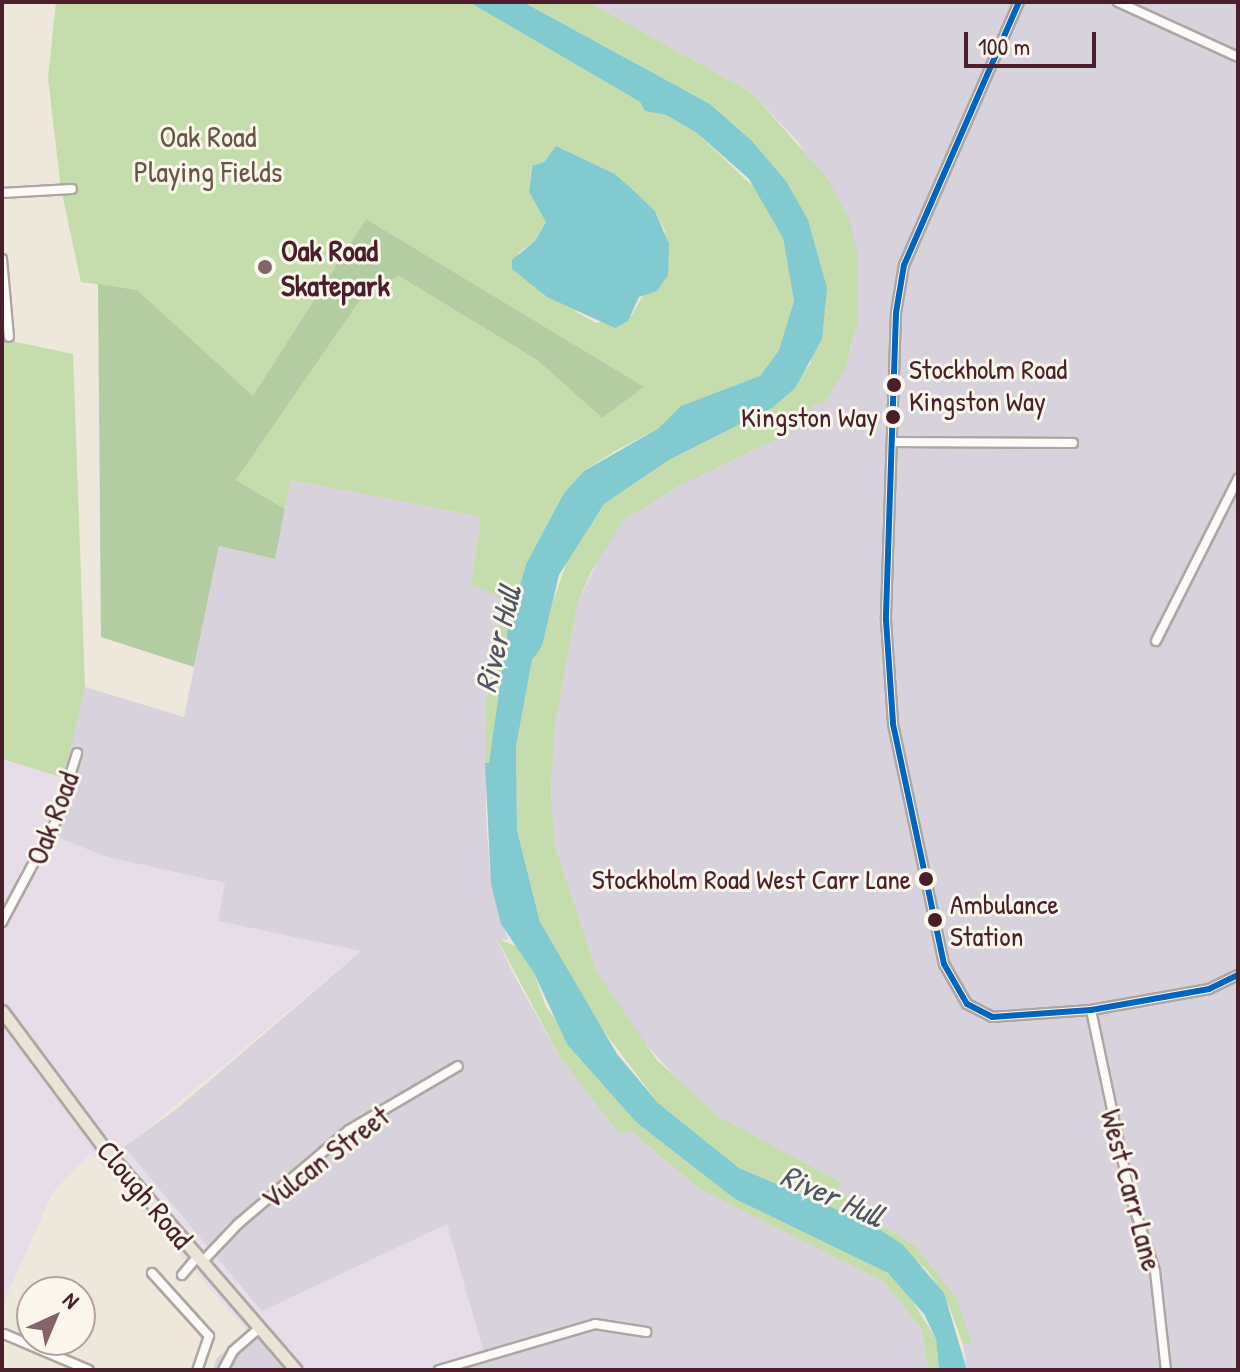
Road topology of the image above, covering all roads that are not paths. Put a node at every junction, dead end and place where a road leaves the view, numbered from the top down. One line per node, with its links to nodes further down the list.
1 (1019, 2): 8 (street)
2 (1118, 2): 3 (street)
3 (1238, 57)
4 (72, 189): 5 (street)
5 (2, 193)
6 (2, 259): 7 (street)
7 (9, 337)
8 (895, 442): 9 (street); 15 (street)
9 (1073, 443)
10 (1238, 479): 11 (street)
11 (1156, 641)
12 (77, 753): 13 (street, Oak Road)
13 (2, 922)
14 (1238, 975): 15 (street)
15 (1091, 1010): 29 (street, West Carr Lane)
16 (2, 1011): 18 (main road, Clough Road)
17 (458, 1066): 18 (street, Vulcan Street)
18 (200, 1259): 20 (street, Vulcan Street); 21 (main road, Clough Road)
19 (152, 1273): 25 (street)
20 (182, 1275)
21 (259, 1328): 26 (street); 27 (main road, Clough Road)
22 (646, 1332): 28 (street)
23 (4, 1334): 24 (street)
24 (89, 1370)
25 (197, 1370)
26 (223, 1370)
27 (296, 1370)
28 (439, 1370)
29 (1166, 1370)

